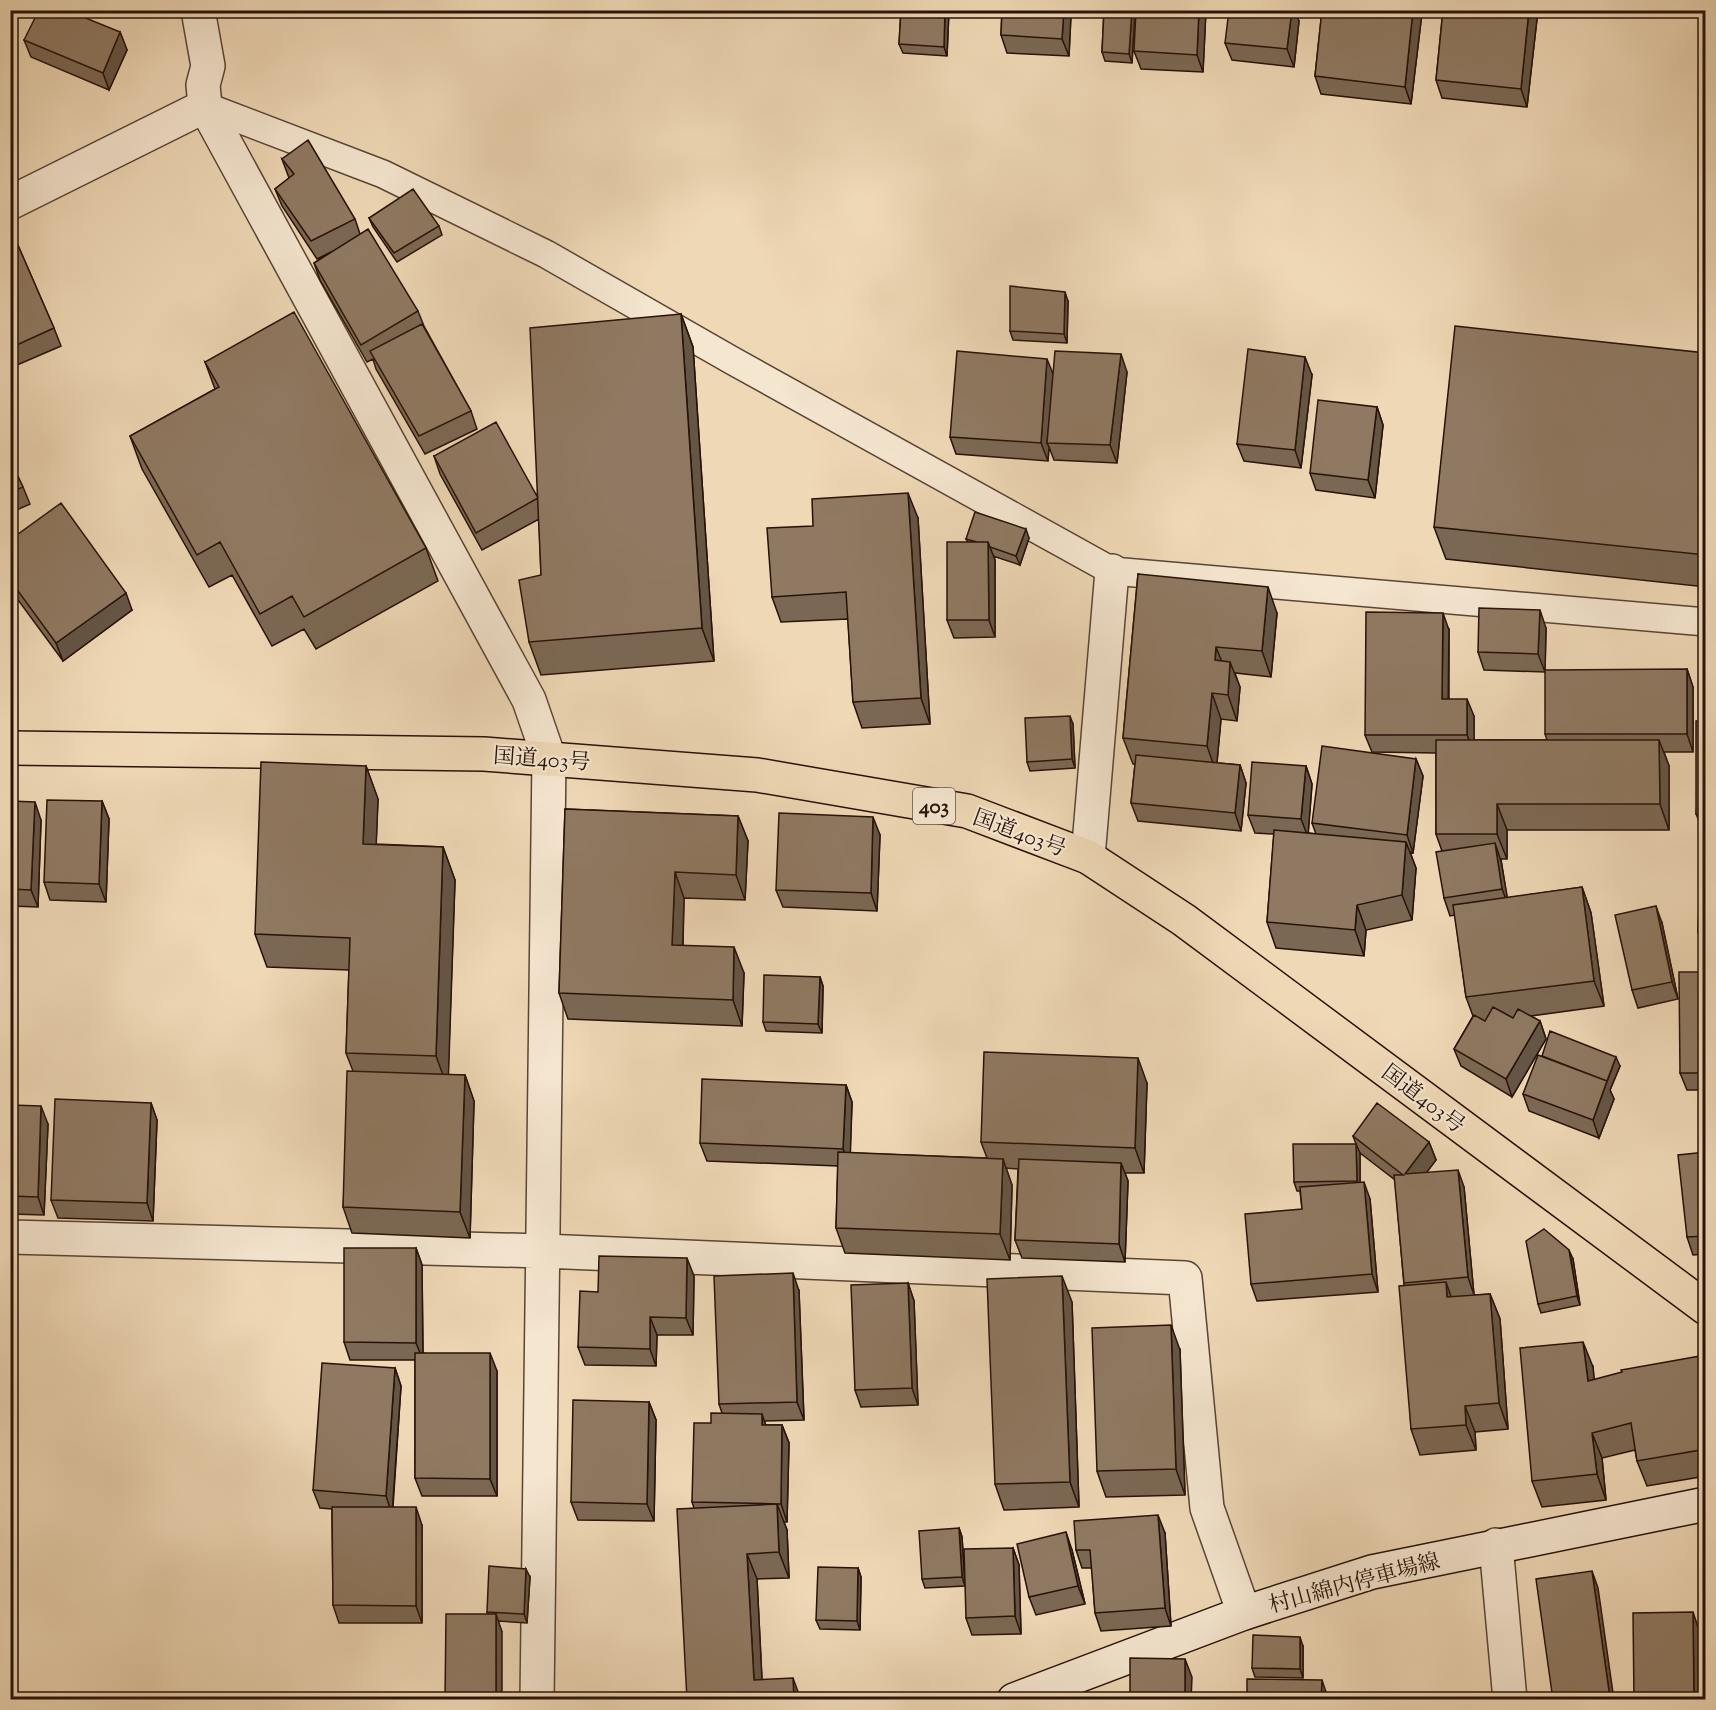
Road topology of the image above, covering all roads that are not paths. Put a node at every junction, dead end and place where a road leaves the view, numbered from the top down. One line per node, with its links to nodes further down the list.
1 (198, 10): 2 (street)
2 (205, 106): 3 (street); 4 (lane); 7 (street)
3 (10, 204)
4 (1112, 571): 5 (lane); 8 (street)
5 (1706, 622)
6 (10, 748): 7 (highway, 国道403号 / 403)
7 (549, 758): 8 (highway, 国道403号 / 403); 10 (street)
8 (1088, 857): 11 (highway, 国道403号 / 403)
9 (10, 1237): 10 (street)
10 (543, 1251): 14 (street); 15 (street)
11 (1706, 1308)
12 (1706, 1504): 13 (street, 村山綿内停車場線)
13 (1496, 1545): 14 (street, 村山綿内停車場線); 17 (street)
14 (1244, 1613): 16 (street, 村山綿内停車場線)
15 (537, 1700)
16 (1014, 1700)
17 (1510, 1700)

